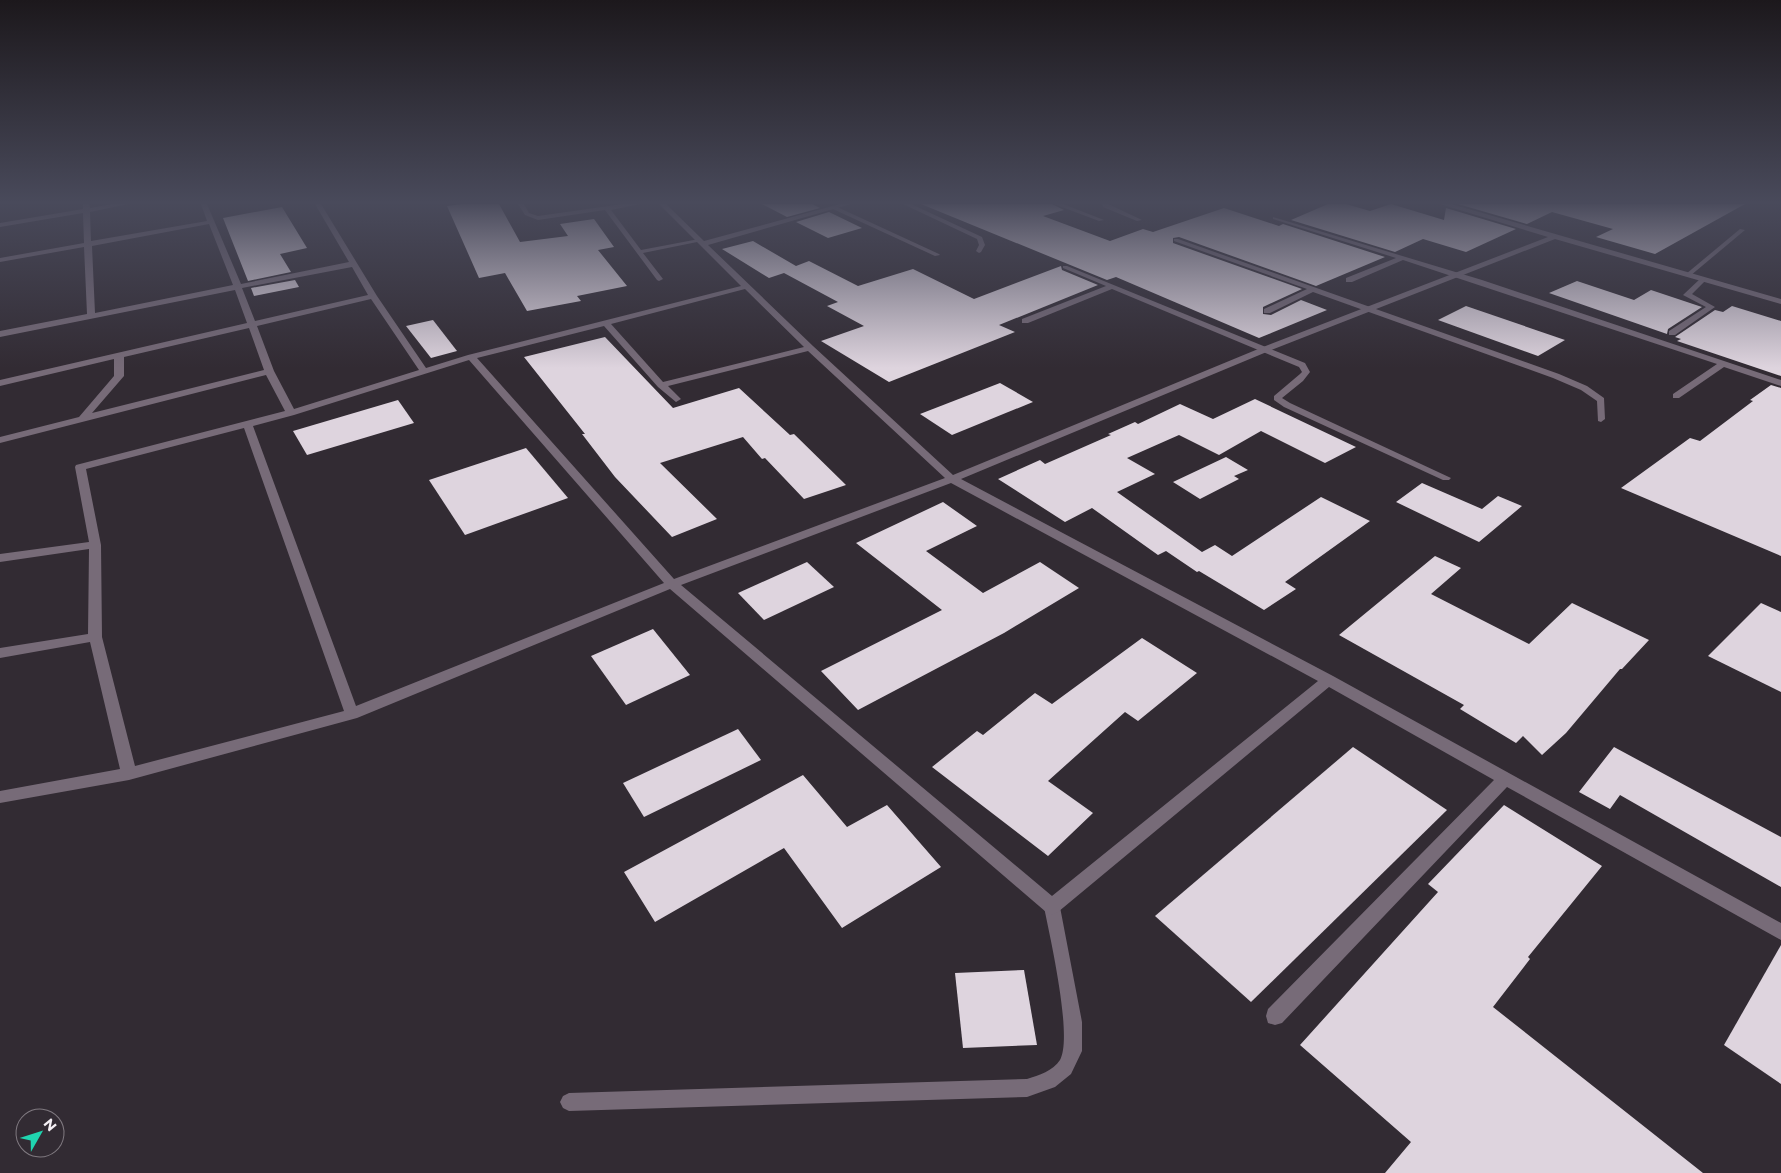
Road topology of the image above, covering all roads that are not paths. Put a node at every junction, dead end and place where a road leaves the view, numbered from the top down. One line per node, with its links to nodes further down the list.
1 (87, 259): 27 (street)
2 (226, 259): 20 (street)
3 (351, 259): 12 (street)
4 (644, 259): 16 (lane)
5 (717, 259): 21 (street)
6 (1228, 259): 22 (lane)
7 (1400, 259): 18 (lane)
8 (1404, 259): 14 (lane)
9 (1498, 259): 14 (street)
10 (1633, 259): 15 (street)
11 (1708, 259): 15 (lane)
12 (354, 264): 20 (street); 23 (street)
13 (1064, 267): 19 (lane)
14 (1456, 275): 25 (street); 37 (lane)
15 (1688, 275): 17 (street)
16 (658, 279)
17 (1702, 279): 24 (street); 31 (lane)
18 (1349, 280)
19 (1113, 286): 28 (lane); 34 (lane)
20 (238, 287): 27 (street); 30 (street)
21 (746, 287): 29 (street); 33 (street)
22 (1313, 289): 25 (lane); 26 (lane)
23 (373, 296): 30 (street); 39 (street)
24 (1781, 302)
25 (1372, 309): 34 (street); 47 (lane)
26 (1267, 311)
27 (91, 315): 32 (street)
28 (1025, 321)
29 (606, 323): 36 (street); 42 (street)
30 (252, 325): 35 (street); 38 (street)
31 (1672, 333)
32 (0, 334)
33 (810, 348): 42 (street); 51 (street)
34 (1266, 349): 50 (lane); 51 (street)
35 (119, 356): 40 (street); 46 (street)
36 (471, 357): 39 (street); 54 (street)
37 (1723, 364): 41 (lane); 43 (lane)
38 (268, 371): 45 (street); 46 (street)
39 (424, 371): 45 (street)
40 (0, 383)
41 (1781, 383)
42 (661, 385): 44 (street)
43 (1676, 396)
44 (676, 398)
45 (291, 414): 48 (street)
46 (83, 418): 49 (street)
47 (1601, 419)
48 (248, 425): 52 (street); 58 (street)
49 (1, 441)
50 (1446, 478)
51 (952, 479): 54 (street); 57 (street)
52 (95, 545): 53 (street); 55 (street)
53 (0, 558)
54 (672, 584): 58 (street); 62 (street)
55 (95, 637): 56 (street); 59 (street)
56 (0, 653)
57 (1328, 680): 60 (street); 62 (street)
58 (352, 714): 59 (street)
59 (128, 774): 61 (street)
60 (1505, 780): 63 (street); 64 (street)
61 (0, 797)
62 (1052, 907): 65 (lane)
63 (1781, 932)
64 (1275, 1016)
65 (569, 1102)

